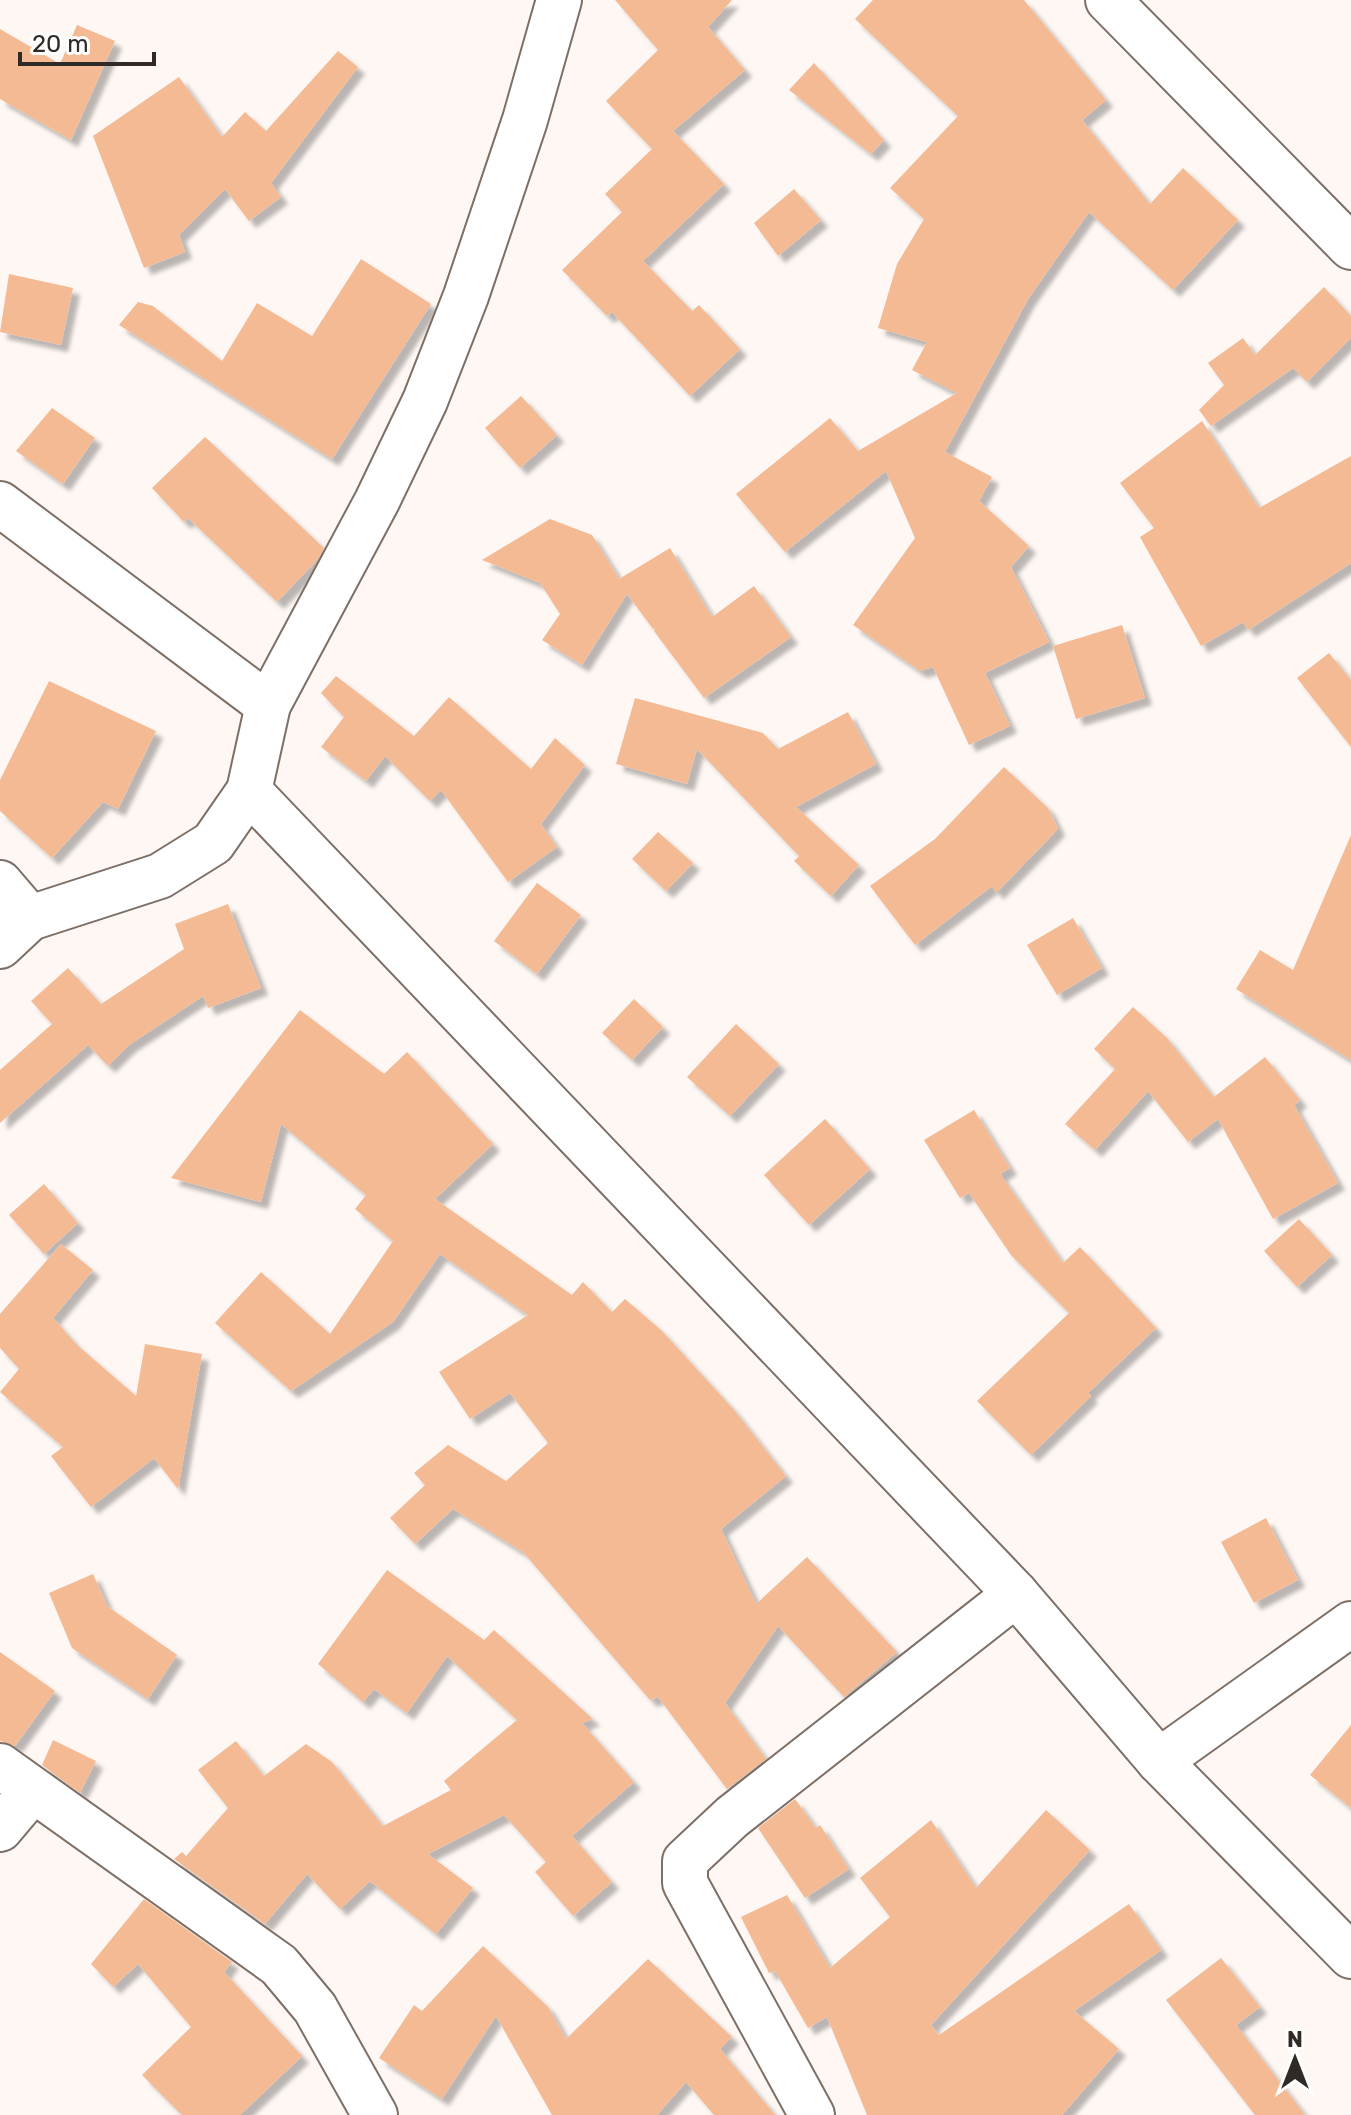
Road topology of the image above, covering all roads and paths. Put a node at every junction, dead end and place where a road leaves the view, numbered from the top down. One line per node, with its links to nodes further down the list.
1 (559, 0): 5 (street)
2 (1108, 0): 3 (street)
3 (1351, 247)
4 (0, 504): 5 (street)
5 (268, 705): 6 (street)
6 (249, 791): 8 (street); 9 (street)
7 (0, 883): 8 (street)
8 (15, 932)
9 (1016, 1594): 11 (street); 16 (street)
10 (1351, 1624): 11 (street)
11 (1159, 1761): 14 (street)
12 (16, 1778): 13 (street); 15 (street)
13 (0, 1829)
14 (1351, 1956)
15 (375, 2115)
16 (812, 2115)

